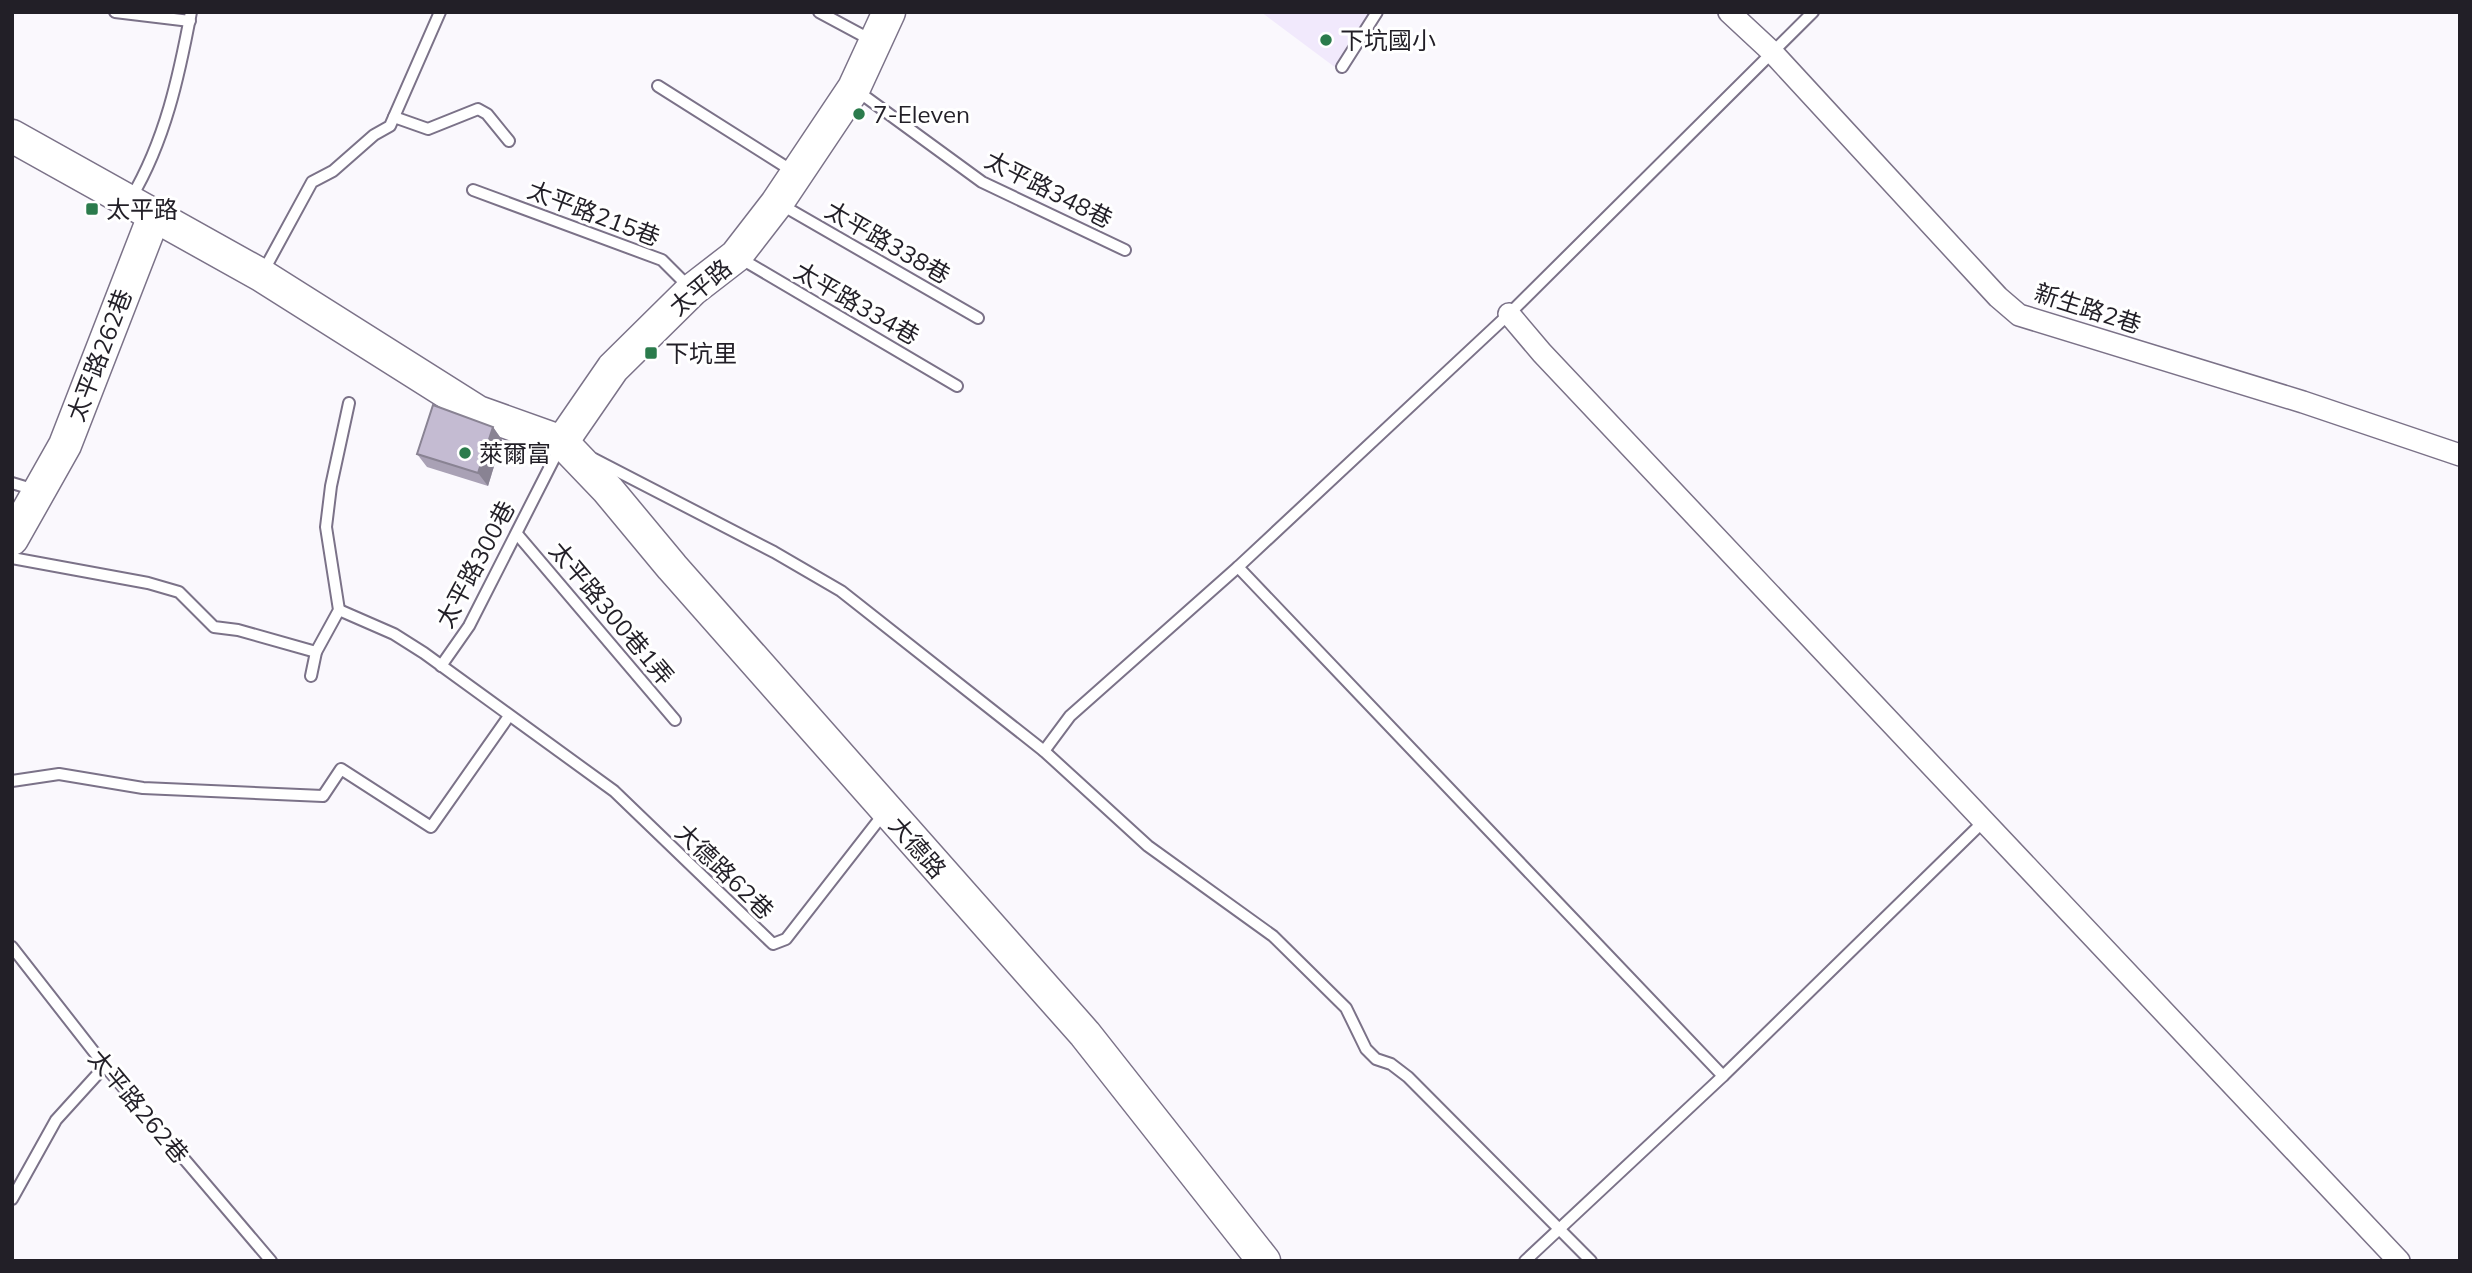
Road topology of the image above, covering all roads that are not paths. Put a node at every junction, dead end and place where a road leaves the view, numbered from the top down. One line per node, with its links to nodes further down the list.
1 (115, 12): 8 (lane)
2 (440, 12): 14 (lane)
3 (820, 12): 9 (lane)
4 (889, 12): 9 (street, 太平路)
5 (1377, 12): 11 (lane)
6 (1729, 12): 10 (street, 新生路2巷)
7 (1813, 12): 10 (lane)
8 (191, 17): 20 (lane)
9 (875, 43): 13 (street, 太平路)
10 (1772, 52): 25 (lane); 30 (street, 新生路2巷)
11 (1342, 67)
12 (658, 86): 17 (lane)
13 (854, 88): 17 (street, 太平路); 21 (lane, 太平路348巷)
14 (394, 117): 16 (lane); 23 (lane)
15 (12, 136): 20 (street)
16 (509, 141)
17 (796, 174): 19 (street, 太平路)
18 (473, 190): 24 (lane, 太平路215巷)
19 (778, 203): 22 (street, 太平路); 26 (lane, 太平路338巷)
20 (141, 209): 23 (street); 31 (street, 太平路262巷)
21 (1125, 250)
22 (736, 256): 24 (street, 太平路); 27 (lane, 太平路334巷)
23 (261, 275): 29 (street)
24 (692, 290): 29 (street, 太平路)
25 (1509, 314): 35 (lane); 45 (street)
26 (978, 318)
27 (957, 386)
28 (349, 403): 36 (lane)
29 (562, 442): 32 (lane, 太平路300巷); 42 (lane); 44 (street, 大德路)
30 (2460, 455)
31 (25, 486): 33 (street, 太平路262巷)
32 (517, 534): 38 (lane, 太平路300巷); 41 (lane, 太平路300巷1弄)
33 (12, 539)
34 (12, 558): 37 (lane)
35 (1238, 568): 42 (lane); 48 (lane)
36 (338, 610): 37 (lane); 38 (lane, 太平路300巷)
37 (316, 652): 39 (lane)
38 (441, 666): 40 (lane, 太平路300巷)
39 (311, 676)
40 (509, 716): 43 (lane); 44 (lane, 大德路62巷)
41 (675, 720)
42 (1044, 751): 50 (lane)
43 (12, 780)
44 (887, 810): 52 (street, 大德路)
45 (1983, 822): 48 (lane); 55 (street)
46 (12, 947): 47 (lane, 太平路262巷)
47 (105, 1066): 49 (lane); 51 (lane, 太平路262巷)
48 (1723, 1076): 50 (lane)
49 (12, 1199)
50 (1560, 1228): 53 (lane); 54 (lane)
51 (271, 1261)
52 (1264, 1261)
53 (1525, 1261)
54 (1591, 1261)
55 (2399, 1261)

